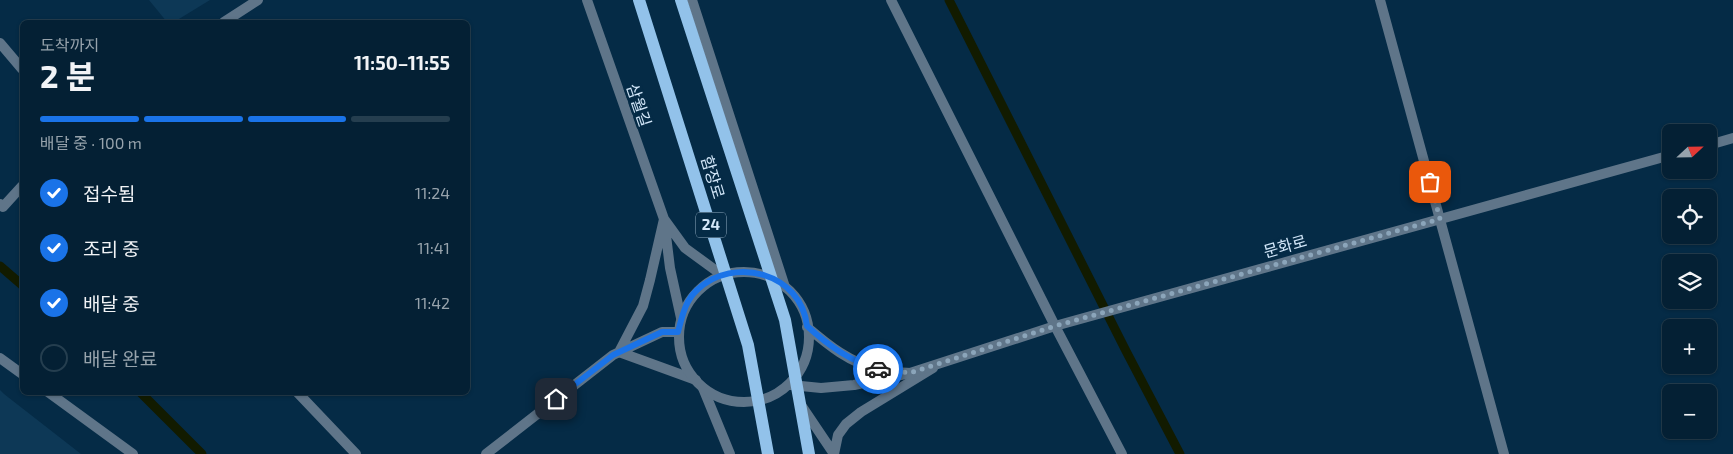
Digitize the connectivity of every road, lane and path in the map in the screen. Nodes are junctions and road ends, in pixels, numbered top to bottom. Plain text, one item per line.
1 (258, 0) edge
2 (587, 0) edge
3 (639, 0) edge
4 (682, 0) edge
5 (692, 0) edge
6 (891, 0) edge
7 (1380, 0) edge
8 (227, 20) edge
9 (0, 43) edge
10 (20, 67) edge
11 (1733, 138) edge
12 (1718, 142) edge
13 (1662, 158) edge
14 (20, 188) edge
15 (1, 208) edge
16 (664, 219) junction
17 (1440, 219) junction
18 (722, 275) junction
19 (785, 287) junction
20 (682, 318) junction
21 (807, 326) junction
22 (1055, 326) junction
23 (678, 332) junction
24 (619, 352) junction
25 (0, 358) edge
26 (940, 363) junction
27 (20, 373) edge
28 (910, 373) junction
29 (700, 384) junction
30 (787, 385) junction
31 (52, 395) edge
32 (300, 395) edge
33 (133, 454) edge
34 (356, 454) edge
35 (486, 454) edge
36 (730, 454) edge
37 (768, 454) edge
38 (809, 454) edge
39 (834, 454) edge
40 (1122, 454) edge
41 (1504, 454) edge

1 - 8 street
2 - 16 street, 삼월길
3 - 37 main road, 함장로 / 24, bridge
4 - 38 main road, 함장로 / 24, bridge
5 - 19 street
6 - 22 street
7 - 17 street
9 - 10 street
11 - 12 street
13 - 17 street, 문화로
14 - 15 street
16 - 18 street
16 - 20 street
16 - 24 street
17 - 22 street, 문화로
17 - 41 street
18 - 19 street
18 - 20 street
19 - 21 street
20 - 23 street
21 - 28 street
21 - 30 street
22 - 26 street, 문화로
22 - 40 street
23 - 24 street
23 - 29 street
24 - 29 street
24 - 35 street
25 - 27 street
26 - 28 street, 문화로
26 - 39 street
28 - 30 street, 문화로
29 - 30 street
29 - 36 street
30 - 39 street
31 - 33 street
32 - 34 street

